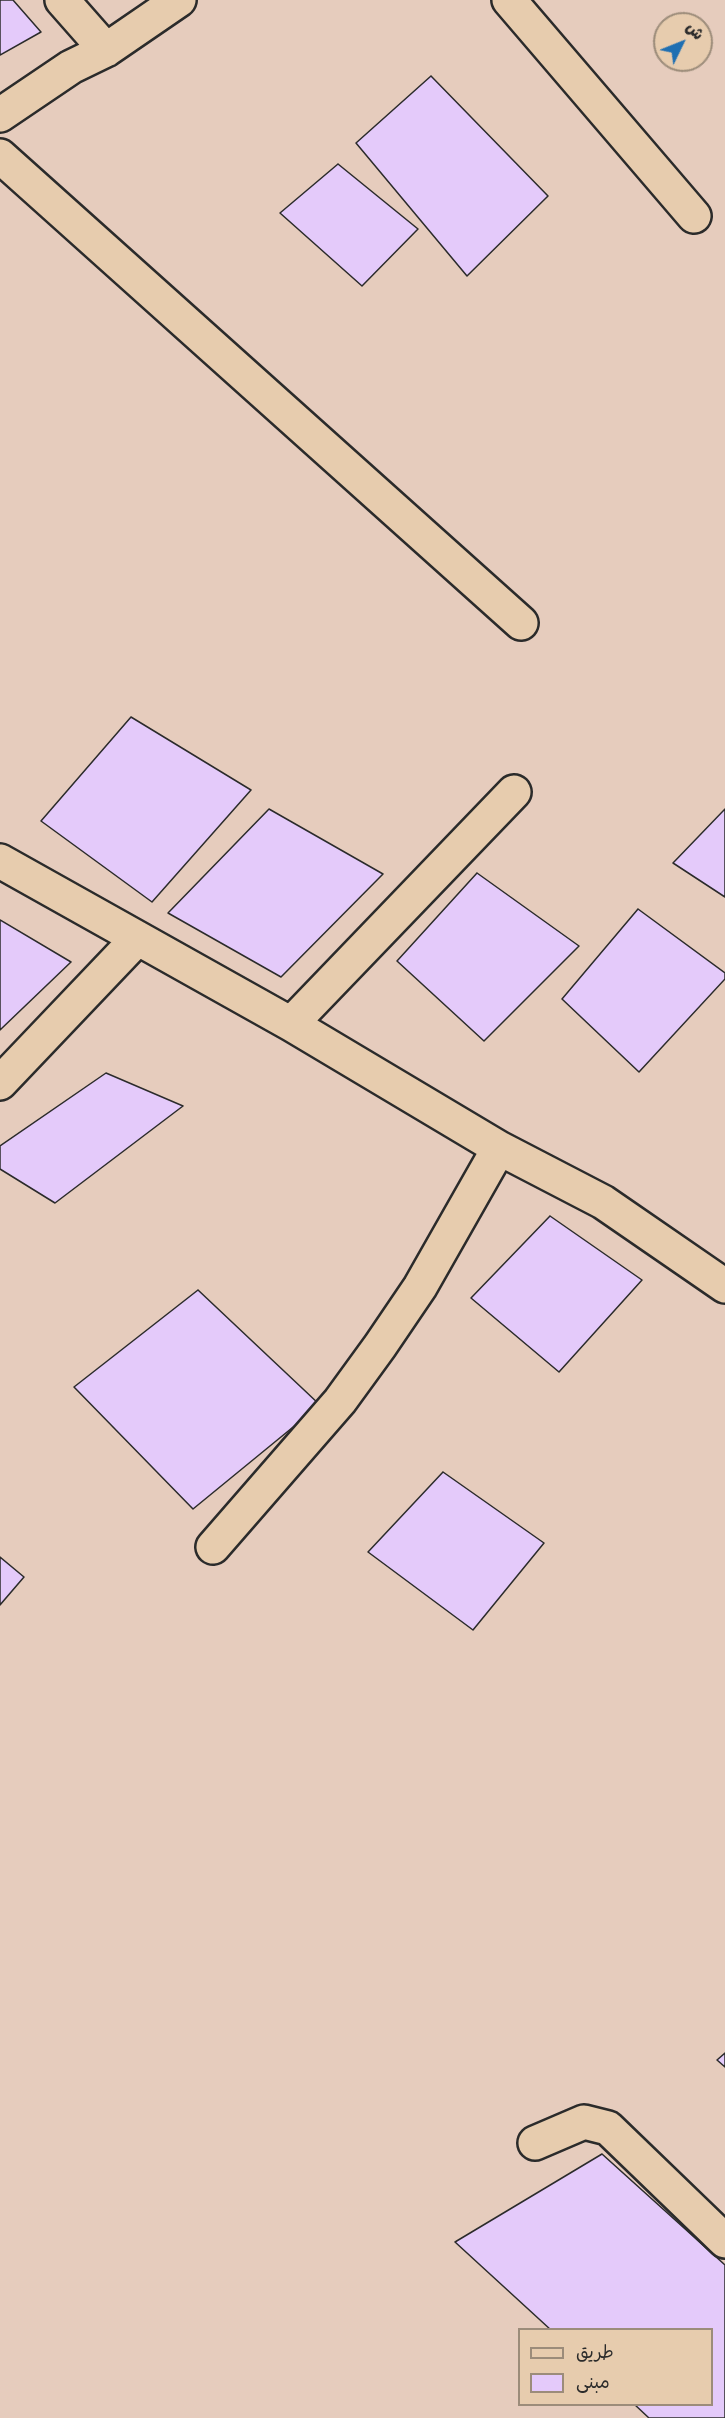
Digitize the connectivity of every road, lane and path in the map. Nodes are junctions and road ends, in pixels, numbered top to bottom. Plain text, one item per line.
1 (62, 0) edge
2 (179, 0) edge
3 (510, 0) edge
4 (106, 50) junction
5 (0, 115) edge
6 (0, 156) edge
7 (694, 216) dead end
8 (521, 623) dead end
9 (514, 792) dead end
10 (0, 861) edge
11 (138, 939) junction
12 (291, 1024) junction
13 (0, 1083) edge
14 (499, 1148) junction
15 (725, 1286) edge
16 (213, 1547) dead end
17 (535, 2143) dead end
18 (725, 2241) edge

1 - 4 street
2 - 4 street
3 - 7 street
4 - 5 street
6 - 8 street
9 - 12 street
10 - 11 street
11 - 12 street
11 - 13 street
12 - 14 street
14 - 15 street
14 - 16 street
17 - 18 street

